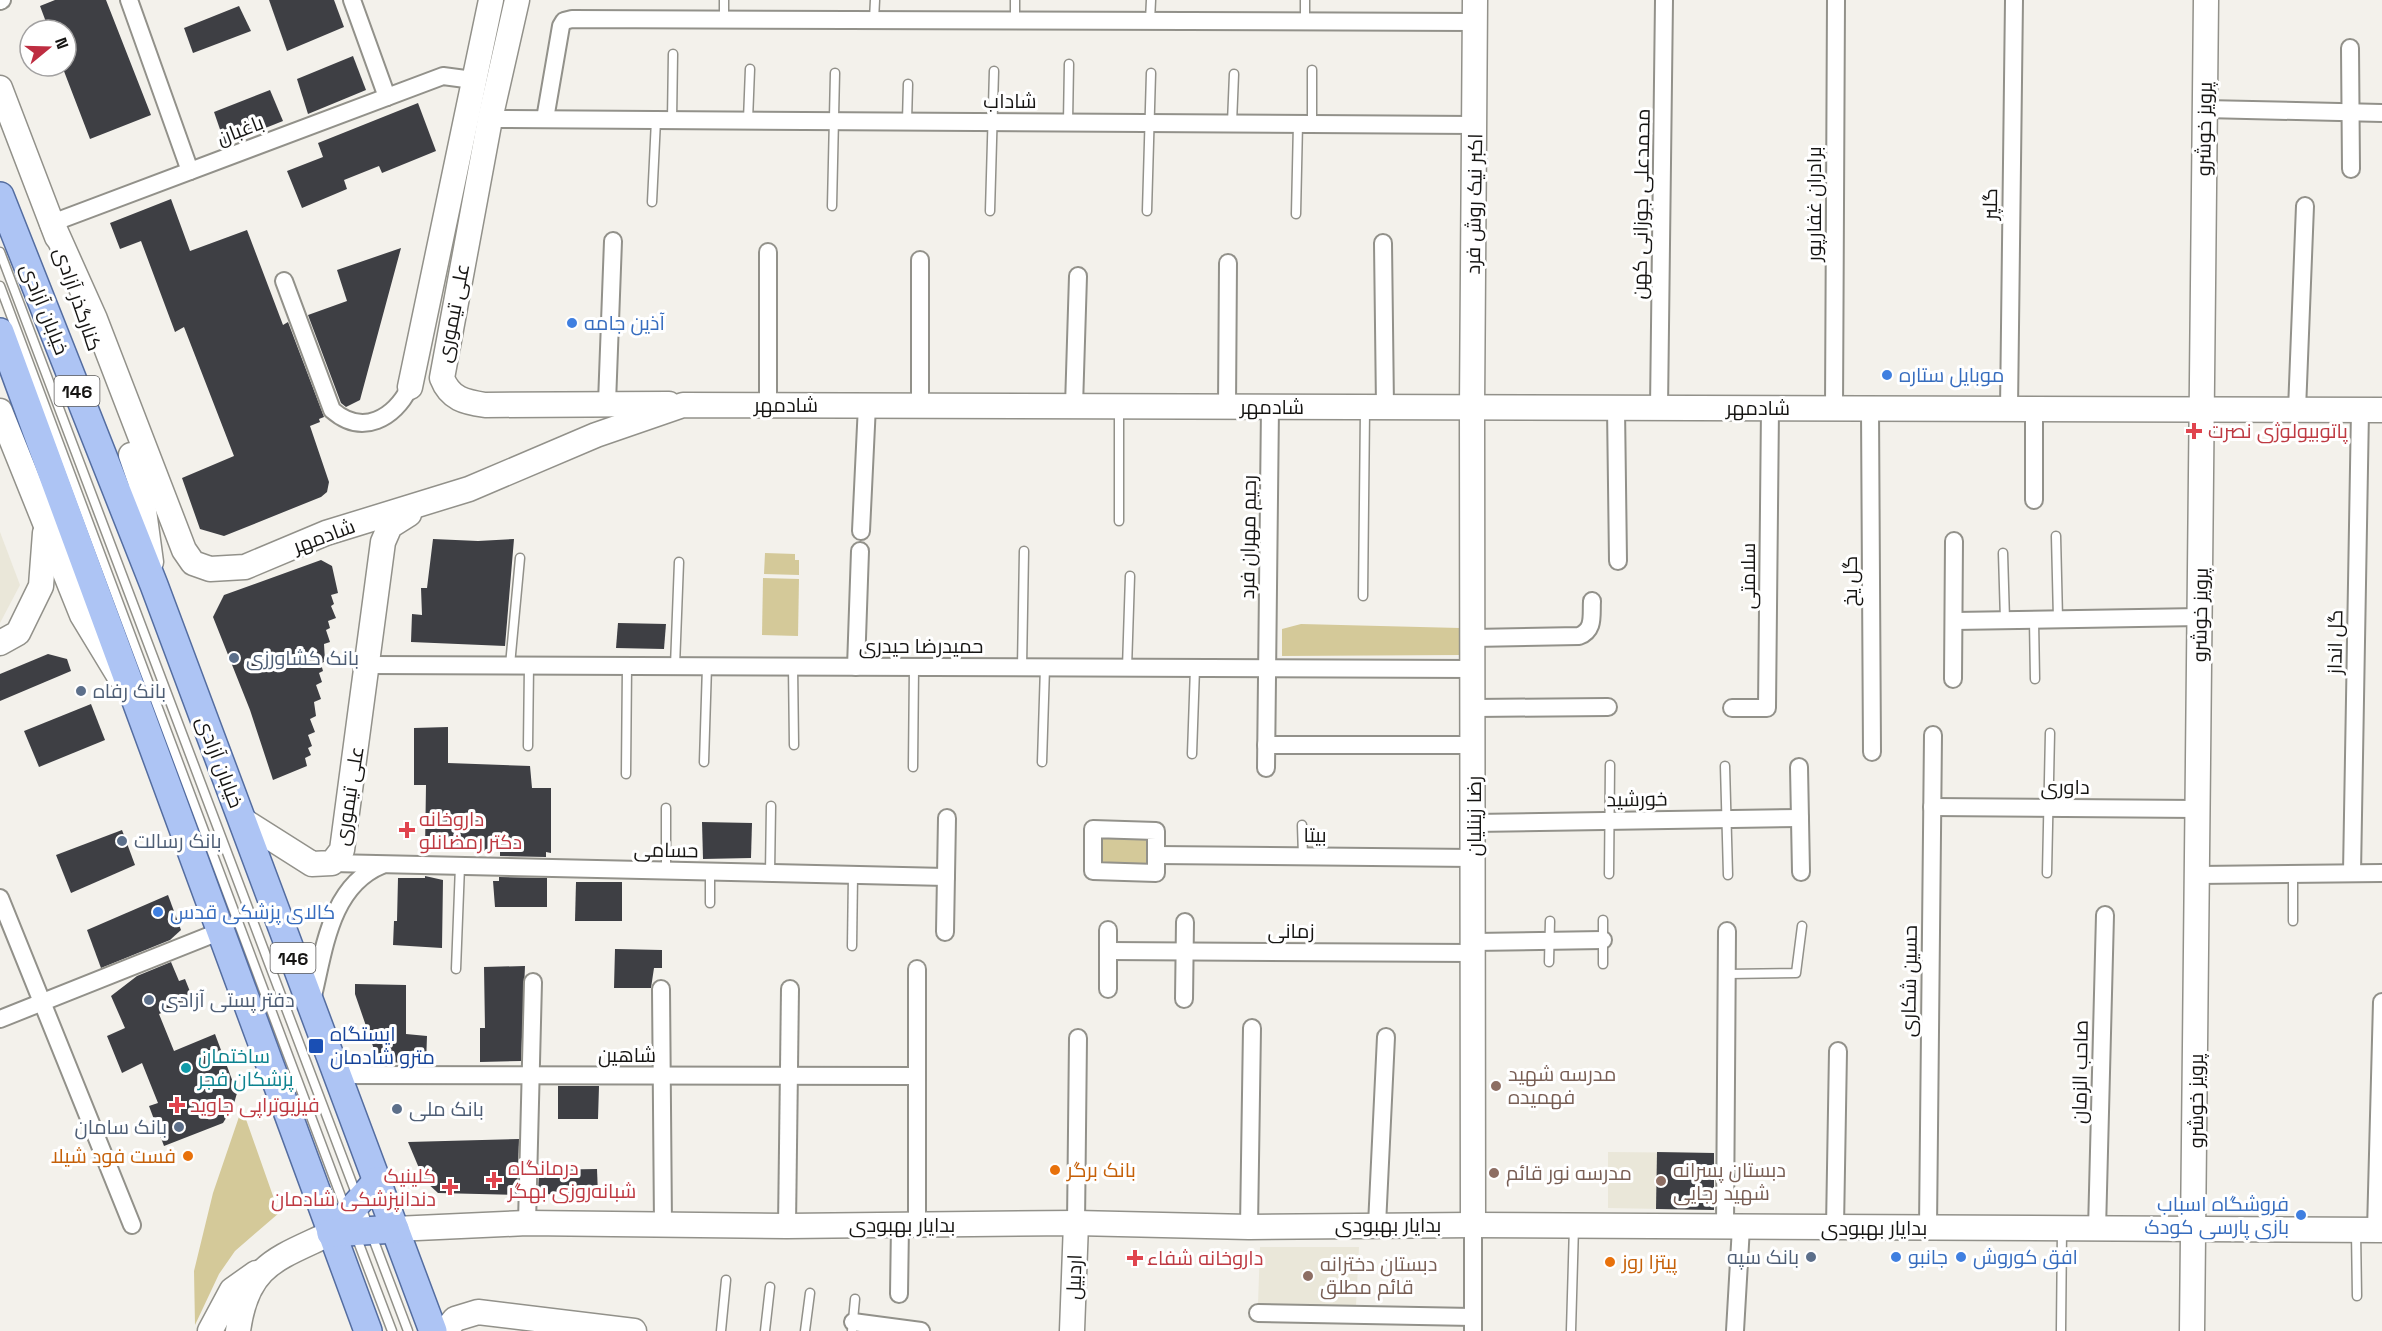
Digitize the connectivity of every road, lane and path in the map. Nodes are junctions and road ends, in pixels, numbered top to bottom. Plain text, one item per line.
1 (129, 0) edge
2 (352, 0) edge
3 (491, 0) edge
4 (517, 0) edge
5 (724, 0) edge
6 (875, 0) edge
7 (1015, 0) edge
8 (1150, 0) edge
9 (1305, 0) edge
10 (1664, 0) edge
11 (1836, 0) edge
12 (2014, 0) edge
13 (2206, 0) edge
14 (1475, 11) edge
15 (724, 20) junction
16 (874, 21) junction
17 (1015, 21) junction
18 (1150, 21) junction
19 (1305, 22) junction
20 (2350, 48) dead end
21 (673, 54) dead end
22 (1069, 64) dead end
23 (750, 69) dead end
24 (1312, 70) dead end
25 (994, 71) dead end
26 (835, 73) dead end
27 (1151, 73) dead end
28 (1234, 74) dead end
29 (473, 80) junction
30 (908, 84) dead end
31 (0, 88) edge
32 (387, 97) junction
33 (2205, 109) junction
34 (2350, 112) junction
35 (2382, 112) edge
36 (466, 113) junction
37 (490, 119) junction
38 (545, 119) junction
39 (664, 120) junction
40 (748, 120) junction
41 (834, 121) junction
42 (907, 121) junction
43 (992, 122) junction
44 (1068, 122) junction
45 (1150, 123) junction
46 (1232, 123) junction
47 (1305, 124) junction
48 (1474, 124) junction
49 (2351, 169) dead end
50 (190, 171) junction
51 (0, 196) edge
52 (652, 202) dead end
53 (832, 206) dead end
54 (2305, 206) dead end
55 (990, 211) dead end
56 (1147, 211) dead end
57 (1296, 213) dead end
58 (52, 223) junction
59 (613, 241) dead end
60 (1383, 243) dead end
61 (0, 252) edge
62 (768, 252) dead end
63 (920, 260) dead end
64 (1228, 263) dead end
65 (1078, 276) dead end
66 (284, 280) dead end
67 (0, 286) edge
68 (0, 332) edge
69 (410, 387) joint
70 (607, 403) junction
71 (683, 405) junction
72 (768, 405) junction
73 (867, 405) junction
74 (920, 405) junction
75 (1074, 406) junction
76 (1119, 406) junction
77 (1227, 406) junction
78 (1270, 407) junction
79 (1375, 407) junction
80 (1472, 407) junction
81 (1616, 408) junction
82 (1659, 408) junction
83 (1770, 408) junction
84 (1834, 409) junction
85 (1870, 409) junction
86 (2009, 409) junction
87 (2034, 409) junction
88 (2202, 410) junction
89 (2297, 410) junction
90 (0, 411) edge
91 (2371, 411) edge
92 (2034, 500) dead end
93 (429, 502) junction
94 (1119, 521) dead end
95 (45, 527) junction
96 (861, 531) dead end
97 (2056, 536) dead end
98 (1954, 541) dead end
99 (860, 551) dead end
100 (1024, 551) dead end
101 (2003, 553) dead end
102 (520, 558) dead end
103 (1618, 561) dead end
104 (193, 562) joint
105 (679, 562) dead end
106 (1130, 576) dead end
107 (154, 585) junction
108 (1363, 596) dead end
109 (1592, 601) dead end
110 (2200, 618) junction
111 (2058, 619) junction
112 (2005, 620) junction
113 (2034, 620) junction
114 (1954, 621) junction
115 (1473, 638) junction
116 (0, 643) edge
117 (369, 665) junction
118 (510, 665) junction
119 (529, 665) junction
120 (627, 666) junction
121 (675, 666) junction
122 (707, 666) junction
123 (793, 666) junction
124 (856, 667) junction
125 (914, 667) junction
126 (1022, 667) junction
127 (1045, 668) junction
128 (1126, 668) junction
129 (1195, 668) junction
130 (1267, 668) junction
131 (1474, 669) junction
132 (1953, 679) dead end
133 (2035, 679) dead end
134 (1608, 707) dead end
135 (1474, 708) junction
136 (1732, 708) dead end
137 (144, 719) junction
138 (2050, 734) dead end
139 (1933, 735) dead end
140 (794, 745) dead end
141 (1266, 745) junction
142 (1474, 745) junction
143 (528, 746) dead end
144 (1872, 752) dead end
145 (1192, 754) dead end
146 (704, 762) dead end
147 (1042, 762) dead end
148 (1610, 765) dead end
149 (913, 766) dead end
150 (1725, 766) dead end
151 (1799, 767) dead end
152 (1266, 768) dead end
153 (626, 774) dead end
154 (771, 806) dead end
155 (1932, 807) junction
156 (666, 808) dead end
157 (2049, 808) junction
158 (2198, 809) junction
159 (947, 818) dead end
160 (1800, 818) junction
161 (241, 819) junction
162 (1727, 819) junction
163 (1610, 821) junction
164 (1474, 823) junction
165 (1302, 825) dead end
166 (1156, 855) junction
167 (1303, 856) junction
168 (1473, 858) junction
169 (332, 863) junction
170 (384, 864) junction
171 (460, 866) junction
172 (666, 871) junction
173 (710, 872) junction
174 (1801, 872) dead end
175 (770, 873) junction
176 (2047, 873) dead end
177 (2352, 873) junction
178 (2382, 873) edge
179 (1609, 874) dead end
180 (2293, 874) junction
181 (853, 875) junction
182 (1728, 875) dead end
183 (2198, 875) junction
184 (946, 877) junction
185 (0, 898) edge
186 (710, 903) dead end
187 (2105, 915) dead end
188 (1603, 920) dead end
189 (1550, 921) dead end
190 (2292, 921) dead end
191 (1185, 922) dead end
192 (1802, 926) dead end
193 (1108, 930) dead end
194 (221, 931) junction
195 (1727, 931) dead end
196 (945, 932) dead end
197 (1603, 940) junction
198 (1549, 941) junction
199 (852, 946) dead end
200 (1473, 948) junction
201 (1108, 951) junction
202 (1185, 952) junction
203 (1549, 962) dead end
204 (1604, 964) dead end
205 (456, 969) dead end
206 (917, 969) dead end
207 (1727, 974) junction
208 (533, 982) dead end
209 (661, 989) dead end
210 (790, 989) dead end
211 (1108, 989) dead end
212 (1184, 999) dead end
213 (42, 1002) junction
214 (2382, 1002) edge
215 (311, 1005) junction
216 (0, 1019) edge
217 (1252, 1028) dead end
218 (1386, 1037) dead end
219 (1078, 1038) dead end
220 (1838, 1052) dead end
221 (338, 1075) junction
222 (531, 1076) junction
223 (662, 1076) junction
224 (789, 1076) junction
225 (917, 1076) junction
226 (377, 1181) junction
227 (360, 1223) junction
228 (527, 1223) junction
229 (1076, 1223) junction
230 (132, 1225) dead end
231 (663, 1225) junction
232 (908, 1225) junction
233 (1473, 1225) junction
234 (787, 1226) junction
235 (1377, 1226) junction
236 (1574, 1226) junction
237 (1249, 1227) junction
238 (1733, 1227) junction
239 (1835, 1227) junction
240 (1928, 1228) junction
241 (2062, 1229) junction
242 (2097, 1230) junction
243 (2195, 1230) junction
244 (2372, 1230) edge
245 (260, 1271) junction
246 (726, 1281) dead end
247 (770, 1287) dead end
248 (810, 1293) dead end
249 (900, 1294) dead end
250 (2357, 1296) dead end
251 (855, 1299) dead end
252 (1258, 1313) dead end
253 (1473, 1324) edge
254 (853, 1326) edge
255 (210, 1331) edge
256 (238, 1331) edge
257 (368, 1331) edge
258 (392, 1331) edge
259 (408, 1331) edge
260 (433, 1331) edge
261 (445, 1331) edge
262 (634, 1331) edge
263 (721, 1331) edge
264 (765, 1331) edge
265 (805, 1331) edge
266 (921, 1331) edge
267 (1072, 1331) edge
268 (1571, 1331) edge
269 (1736, 1331) edge
270 (2061, 1331) edge
271 (2192, 1331) edge

1 - 50 street
2 - 32 street
3 - 29 main road, علی تیموری
4 - 37 main road, علی تیموری
5 - 15 lane
6 - 16 lane
7 - 17 lane
8 - 18 lane
9 - 19 lane
10 - 82 street, محمدعلی جوزانی کهن
11 - 84 street, برادران غفارپور
12 - 86 street, گلپر
13 - 33 main road, پرویز خوشرو
14 - 19 street
14 - 48 main road, اکبر نیک روش فرد
15 - 16 street
15 - 38 street
16 - 17 street
17 - 18 street
18 - 19 street
20 - 34 street
21 - 39 lane
22 - 44 lane
23 - 40 lane
24 - 47 lane
25 - 43 lane
26 - 41 lane
27 - 45 lane
28 - 46 lane
29 - 32 street, باغبان
29 - 36 main road, علی تیموری
30 - 42 lane
31 - 58 main road, کنارگذر آزادی
32 - 50 street, باغبان
33 - 34 street
33 - 88 main road, پرویز خوشرو
34 - 35 street
34 - 49 street
36 - 37 main road
36 - 69 main road, علی تیموری
37 - 38 street, شاداب
37 - 70 main road, علی تیموری
38 - 39 street, شاداب
39 - 40 street, شاداب
39 - 52 lane
40 - 41 street, شاداب
41 - 42 street, شاداب
41 - 53 lane
42 - 43 street, شاداب
43 - 44 street, شاداب
43 - 55 lane
44 - 45 street, شاداب
45 - 46 street, شاداب
45 - 56 lane
46 - 47 street, شاداب
47 - 48 street, شاداب
47 - 57 lane
48 - 80 main road, اکبر نیک روش فرد
50 - 58 street, باغبان
51 - 107 main road, خیابان آزادی / 146
54 - 89 street
58 - 104 main road, کنارگذر آزادی
58 - 107 main road, کنارگذر آزادی
59 - 70 street
60 - 79 street
61 - 227 lane
62 - 72 street
63 - 74 street
64 - 77 street
65 - 75 street
66 - 69 street
67 - 227 lane
68 - 137 main road, خیابان آزادی / 146
70 - 71 main road, علی تیموری
71 - 72 main road, شادمهر
71 - 93 main road, شادمهر
72 - 73 main road, شادمهر
73 - 74 main road, شادمهر
73 - 96 street
74 - 75 main road, شادمهر
75 - 76 main road, شادمهر
76 - 77 main road, شادمهر
76 - 94 lane
77 - 78 main road, شادمهر
78 - 79 main road, شادمهر
78 - 130 street, رحیم مهران فرد
79 - 80 main road, شادمهر
79 - 108 lane
80 - 81 main road, شادمهر
80 - 115 main road, رضا زینلیان
81 - 82 main road, شادمهر
81 - 103 street
82 - 83 main road, شادمهر
83 - 84 main road, شادمهر
83 - 136 street, سلامتی
84 - 85 main road, شادمهر
85 - 86 main road, شادمهر
85 - 144 street, گل یخ
86 - 87 main road, شادمهر
87 - 88 main road, شادمهر
87 - 92 street
88 - 89 main road, شادمهر
88 - 110 main road, پرویز خوشرو
89 - 91 main road, شادمهر
90 - 95 main road
91 - 177 street, گل انداز
93 - 104 main road, شادمهر
93 - 117 main road, علی تیموری
95 - 116 main road
95 - 137 main road
97 - 111 lane
98 - 114 street
99 - 124 street
100 - 126 lane
101 - 112 lane
102 - 118 lane
105 - 121 lane
106 - 128 lane
107 - 161 main road, خیابان آزادی / 146
109 - 115 street
110 - 111 street
110 - 158 main road, پرویز خوشرو
111 - 113 street
112 - 113 street
112 - 114 street
113 - 133 lane
114 - 132 street
115 - 131 main road, رضا زینلیان
117 - 118 street, حمیدرضا حیدری
117 - 169 main road, علی تیموری
118 - 119 street, حمیدرضا حیدری
119 - 120 street, حمیدرضا حیدری
119 - 143 lane
120 - 121 street, حمیدرضا حیدری
120 - 153 lane
121 - 122 street, حمیدرضا حیدری
122 - 123 street, حمیدرضا حیدری
122 - 146 lane
123 - 124 street, حمیدرضا حیدری
123 - 140 lane
124 - 125 street, حمیدرضا حیدری
125 - 126 street, حمیدرضا حیدری
125 - 149 lane
126 - 127 street, حمیدرضا حیدری
127 - 128 street, حمیدرضا حیدری
127 - 147 lane
128 - 129 street, حمیدرضا حیدری
129 - 130 street, حمیدرضا حیدری
129 - 145 lane
130 - 131 street, حمیدرضا حیدری
130 - 141 street, رحیم مهران فرد
131 - 135 main road, رضا زینلیان
134 - 135 street
135 - 142 main road, رضا زینلیان
137 - 194 main road, خیابان آزادی / 146
138 - 157 lane
139 - 155 street, حسین شکاری
141 - 142 street
141 - 152 street, رحیم مهران فرد
142 - 164 main road, رضا زینلیان
148 - 163 lane
150 - 162 lane
151 - 160 street
154 - 175 lane
155 - 157 street, داوری
155 - 240 street, حسین شکاری
156 - 172 lane
157 - 158 street, داوری
157 - 176 lane
158 - 183 main road, پرویز خوشرو
159 - 184 street
160 - 162 street, خورشید
160 - 174 street
161 - 169 main road, علی تیموری
161 - 215 main road, خیابان آزادی / 146
162 - 163 street, خورشید
162 - 182 lane
163 - 164 street, خورشید
163 - 179 lane
164 - 168 main road, رضا زینلیان
165 - 167 lane
166 - 166 street
166 - 167 street, بیتا
167 - 168 street, بیتا
168 - 200 main road, رضا زینلیان
169 - 170 street, حسامی
170 - 171 street, حسامی
170 - 215 street
171 - 172 street, حسامی
171 - 205 lane
172 - 173 street, حسامی
173 - 175 street, حسامی
173 - 186 lane
175 - 181 street, حسامی
177 - 178 street
177 - 180 street
180 - 183 street
180 - 190 lane
181 - 184 street, حسامی
181 - 199 lane
183 - 243 main road, پرویز خوشرو
184 - 196 street
185 - 213 street
187 - 242 street, صاحب الزمان
188 - 197 lane
189 - 198 lane
191 - 202 street
192 - 207 lane
193 - 201 street
194 - 213 street
194 - 227 main road, خیابان آزادی / 146
195 - 207 street
197 - 198 street, زمانی
197 - 204 lane
198 - 200 street, زمانی
198 - 203 lane
200 - 202 street, زمانی
200 - 233 main road, رضا زینلیان
201 - 202 street, زمانی
201 - 211 street
202 - 212 street
206 - 225 street
207 - 238 street
208 - 222 street
209 - 223 street
210 - 224 street
213 - 216 street
213 - 230 street
214 - 244 street
215 - 221 main road, خیابان آزادی / 146
217 - 237 street
218 - 235 street
219 - 229 street
220 - 239 street
221 - 222 street, شاهین
221 - 226 main road, خیابان آزادی / 146
222 - 223 street, شاهین
222 - 228 street
223 - 224 street, شاهین
223 - 231 street
224 - 225 street, شاهین
224 - 234 street
225 - 232 street
226 - 227 main road, خیابان آزادی / 146
226 - 227 main road
227 - 228 main road, بدایار بهبودی
227 - 245 main road
227 - 257 main road, خیابان آزادی / 146
227 - 258 lane
227 - 259 lane
227 - 260 main road, خیابان آزادی / 146
228 - 231 main road, بدایار بهبودی
229 - 232 main road, بدایار بهبودی
229 - 237 main road, بدایار بهبودی
229 - 267 main road, اردبیل
231 - 234 main road, بدایار بهبودی
232 - 234 main road, بدایار بهبودی
232 - 249 street
233 - 235 main road, بدایار بهبودی
233 - 236 main road, بدایار بهبودی
233 - 253 street
235 - 237 main road, بدایار بهبودی
236 - 238 main road, بدایار بهبودی
236 - 268 lane
238 - 239 main road, بدایار بهبودی
238 - 269 street
239 - 240 main road, بدایار بهبودی
240 - 241 main road, بدایار بهبودی
241 - 242 main road, بدایار بهبودی
241 - 270 lane
242 - 243 main road, بدایار بهبودی
243 - 244 main road, بدایار بهبودی
243 - 271 main road, پرویز خوشرو
244 - 250 lane
245 - 255 main road
245 - 256 main road
246 - 263 lane
247 - 264 lane
248 - 265 lane
251 - 254 lane
252 - 253 street
254 - 266 street
261 - 262 main road

